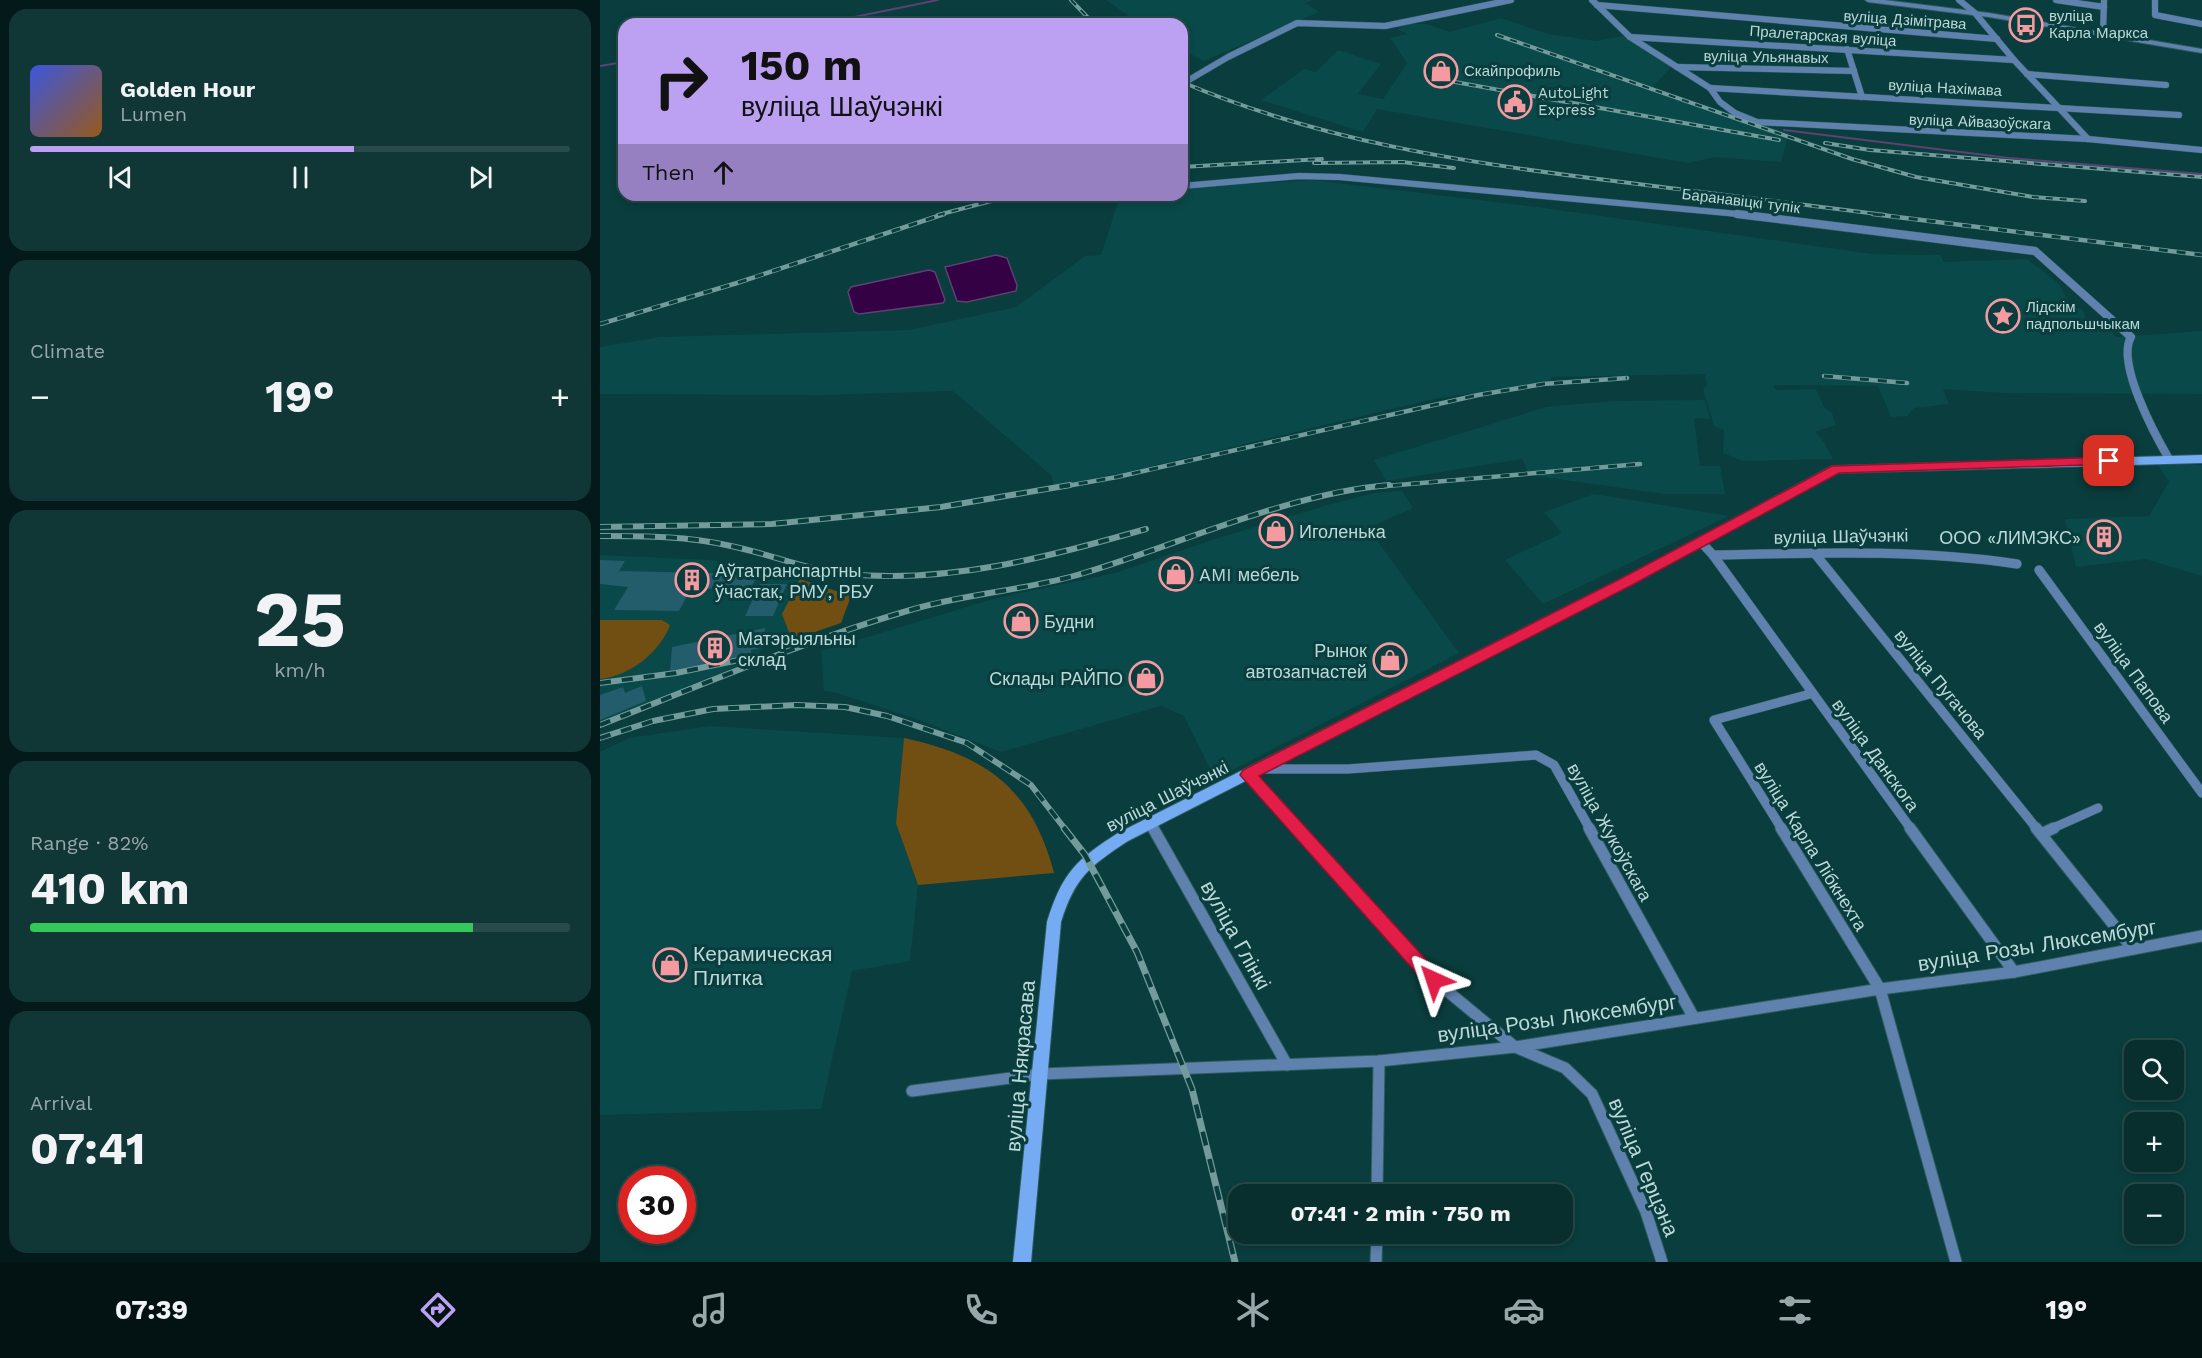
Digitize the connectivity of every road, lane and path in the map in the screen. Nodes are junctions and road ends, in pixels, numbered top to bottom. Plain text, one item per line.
1 (1511, 0) edge
2 (1869, 0) edge
3 (1959, 0) edge
4 (2056, 0) edge
5 (2104, 0) edge
6 (2155, 0) edge
7 (1594, 3) edge
8 (2104, 7) junction
9 (1975, 13) junction
10 (2202, 24) edge
11 (2103, 34) junction
12 (1630, 37) junction
13 (1997, 39) junction
14 (1847, 49) junction
15 (2202, 51) edge
16 (2014, 60) junction
17 (1677, 67) junction
18 (1854, 71) junction
19 (2027, 74) junction
20 (1188, 80) edge
21 (2166, 85) dead end
22 (1710, 88) junction
23 (1862, 97) junction
24 (2056, 106) junction
25 (2179, 115) dead end
26 (2088, 139) junction
27 (2202, 150) edge
28 (1188, 185) edge
29 (2169, 459) junction
30 (2202, 459) edge
31 (1701, 542) junction
32 (1713, 555) junction
33 (1816, 555) junction
34 (2017, 564) dead end
35 (2039, 570) dead end
36 (1810, 694) junction
37 (1254, 772) junction
38 (2202, 793) edge
39 (2098, 808) dead end
40 (1151, 824) junction
41 (2040, 834) junction
42 (1072, 876) joint
43 (2202, 936) edge
44 (2133, 949) junction
45 (2014, 972) junction
46 (1880, 989) junction
47 (1694, 1018) junction
48 (1515, 1047) junction
49 (1378, 1061) junction
50 (1287, 1065) junction
51 (1041, 1074) junction
52 (912, 1091) dead end
53 (1377, 1184) edge
54 (1377, 1244) edge
55 (1022, 1262) edge
56 (1376, 1262) edge
57 (1662, 1262) edge
58 (1956, 1262) edge

1 - 20 street
2 - 9 street
3 - 9 street
4 - 8 street
5 - 8 street
6 - 10 street
7 - 12 street
7 - 13 street, вуліца Дзімітрава
8 - 11 street
9 - 11 street
9 - 13 street
11 - 15 street
12 - 14 street, Пралетарская вуліца
12 - 17 street
13 - 16 street
14 - 16 street, Пралетарская вуліца
14 - 18 street
16 - 19 street
17 - 18 street, вуліца Ульянавых
17 - 22 street
18 - 23 street
19 - 21 street
19 - 24 street
22 - 23 street, вуліца Нахімава
22 - 26 street, вуліца Айвазоўскага
23 - 24 street, вуліца Нахімава
24 - 25 street, вуліца Нахімава
24 - 26 street
26 - 27 street, вуліца Айвазоўскага
28 - 29 street, Баранавіцкі тупік
29 - 30 main road, вуліца Шаўчэнкі
29 - 31 main road, вуліца Шаўчэнкі
31 - 32 street
31 - 37 main road, вуліца Шаўчэнкі
32 - 33 street, вуліца Шаўчэнкі
32 - 36 street, вуліца Данскога
33 - 34 street, вуліца Шаўчэнкі
33 - 41 street, вуліца Пугачова
35 - 38 street, вуліца Папова
36 - 45 street, вуліца Данскога
36 - 46 street, вуліца Карла Лібкнехта
37 - 40 main road, вуліца Шаўчэнкі
37 - 47 street, вуліца Жукоўскага
37 - 48 street, вуліца Герцэна
39 - 41 street
40 - 42 main road, вуліца Шаўчэнкі
40 - 50 street, вуліца Глінкі
41 - 44 street, вуліца Пугачова
42 - 51 main road, вуліца Някрасава
43 - 44 street, вуліца Розы Люксембург
44 - 45 street, вуліца Розы Люксембург
45 - 46 street, вуліца Розы Люксембург
46 - 47 street, вуліца Розы Люксембург
46 - 58 street, вуліца Карла Лібкнехта
47 - 48 street, вуліца Розы Люксембург
48 - 49 street, вуліца Розы Люксембург
48 - 57 street, вуліца Герцэна
49 - 50 street, вуліца Розы Люксембург
49 - 53 street
50 - 51 street, вуліца Розы Люксембург
51 - 52 street, вуліца Розы Люксембург
51 - 55 main road, вуліца Някрасава
54 - 56 street

